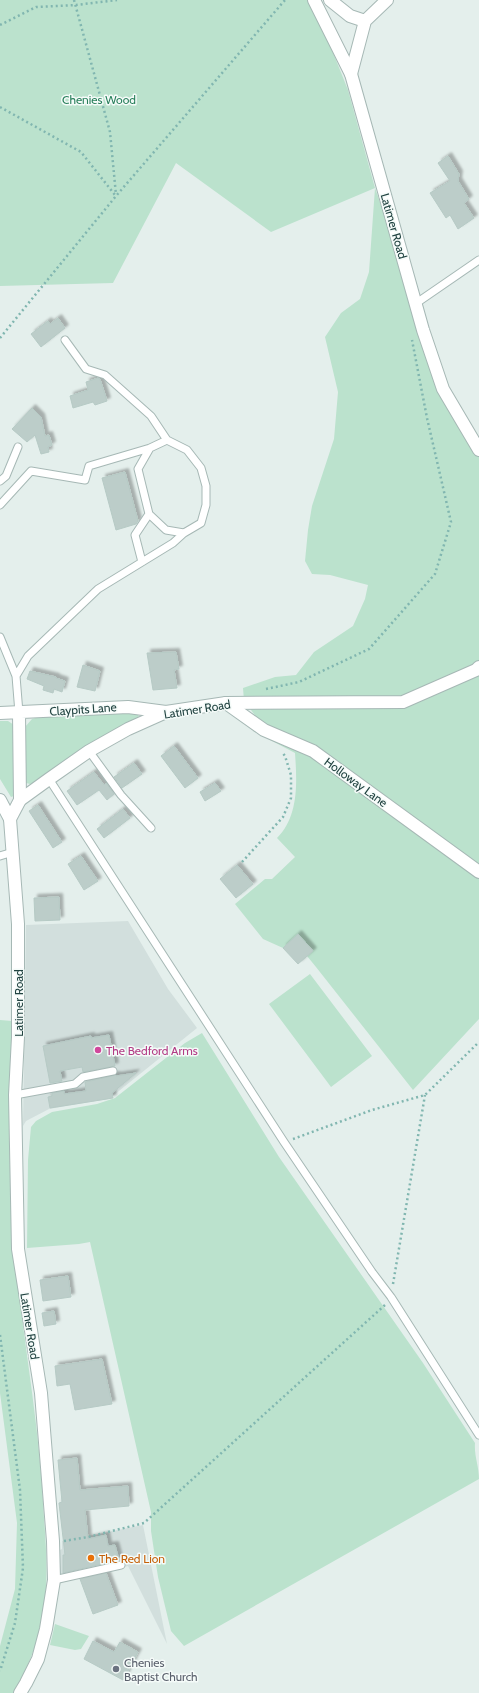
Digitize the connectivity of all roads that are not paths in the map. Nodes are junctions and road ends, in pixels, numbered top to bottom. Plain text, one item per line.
1 (314, 0) edge
2 (330, 0) edge
3 (387, 0) edge
4 (365, 21) junction
5 (351, 74) junction
6 (479, 260) edge
7 (415, 304) junction
8 (66, 340) dead end
9 (167, 440) junction
10 (18, 447) dead end
11 (150, 448) junction
12 (479, 450) edge
13 (0, 482) edge
14 (0, 505) edge
15 (149, 514) junction
16 (184, 533) junction
17 (142, 562) junction
18 (0, 637) edge
19 (479, 667) edge
20 (16, 676) junction
21 (226, 703) junction
22 (166, 712) junction
23 (0, 713) edge
24 (19, 713) junction
25 (89, 752) junction
26 (49, 779) junction
27 (0, 800) edge
28 (20, 800) junction
29 (10, 819) junction
30 (151, 828) dead end
31 (13, 852) junction
32 (0, 856) edge
33 (479, 872) edge
34 (113, 1071) dead end
35 (15, 1095) junction
36 (479, 1435) edge
37 (121, 1565) dead end
38 (54, 1580) junction
39 (20, 1693) edge

1 - 5 street, Latimer Road
2 - 4 street
3 - 4 street
4 - 5 street
5 - 7 street, Latimer Road
6 - 7 lane
7 - 12 street, Latimer Road
8 - 9 lane
9 - 11 lane
9 - 16 lane
10 - 13 lane
11 - 14 lane
11 - 15 lane
15 - 16 lane
15 - 17 lane
16 - 17 lane
17 - 20 lane
18 - 20 lane
19 - 21 street, Latimer Road
20 - 24 lane
21 - 22 street, Latimer Road
21 - 33 street, Holloway Lane
22 - 24 street, Claypits Lane
22 - 25 street, Latimer Road
23 - 24 street, Claypits Lane
24 - 28 street
25 - 26 street, Latimer Road
25 - 30 lane
26 - 28 street, Latimer Road
26 - 36 lane
27 - 29 street
28 - 29 street, Latimer Road
29 - 31 street, Latimer Road
31 - 32 lane
31 - 35 street, Latimer Road
34 - 35 lane
35 - 38 street, Latimer Road
37 - 38 lane
38 - 39 street, Latimer Road

